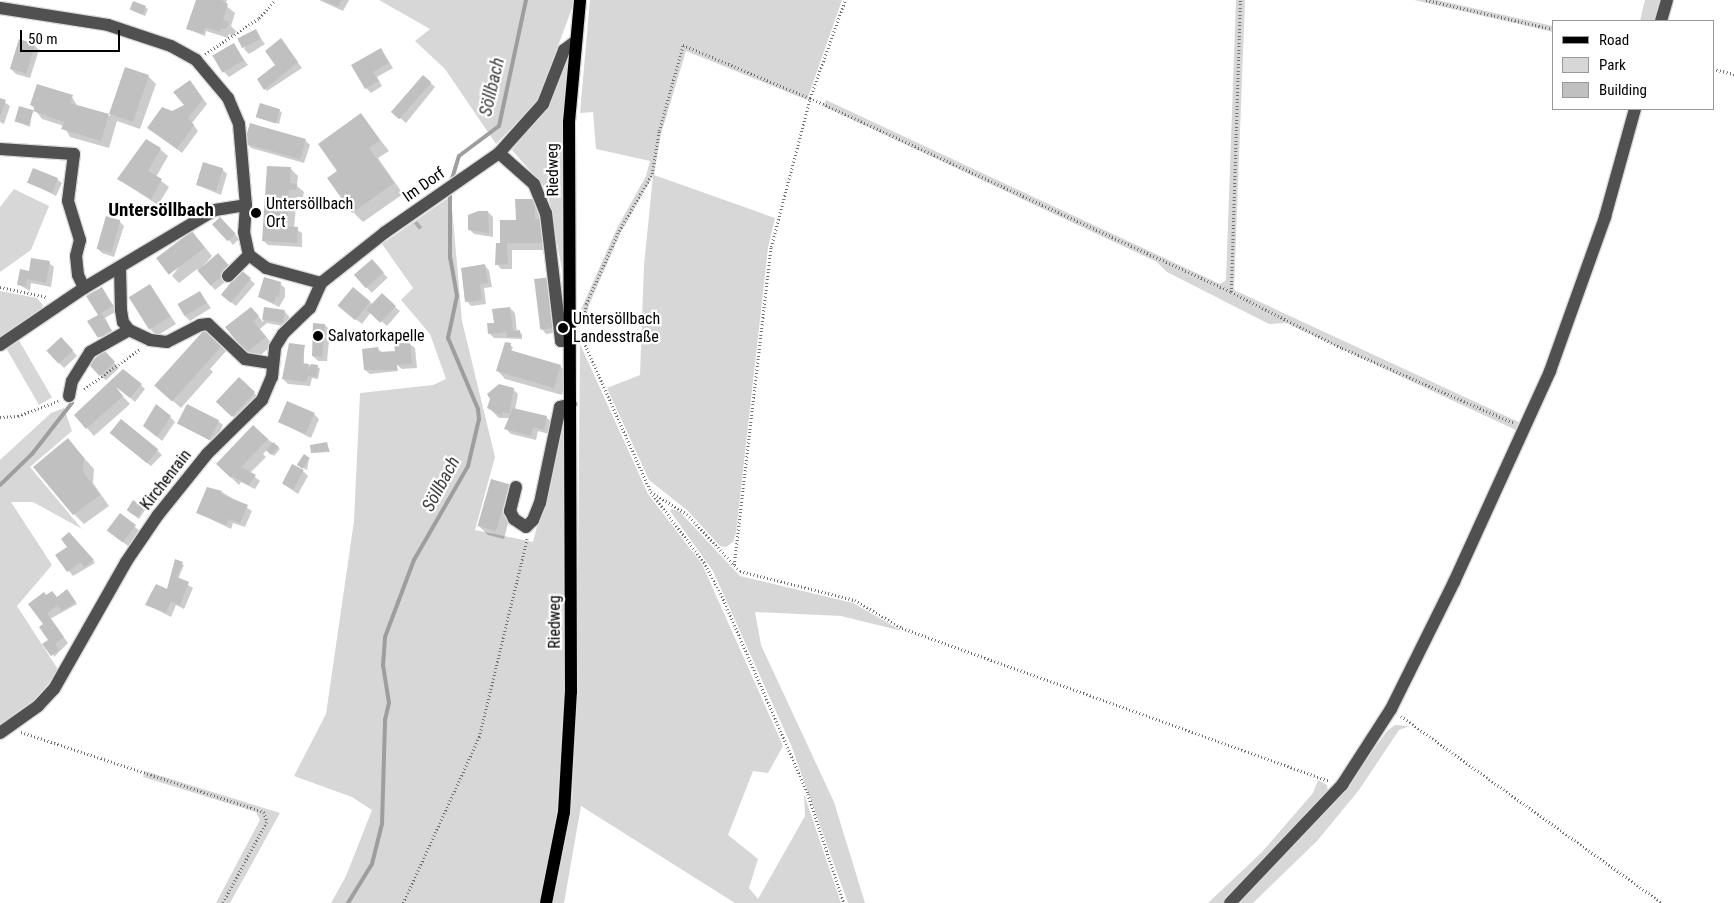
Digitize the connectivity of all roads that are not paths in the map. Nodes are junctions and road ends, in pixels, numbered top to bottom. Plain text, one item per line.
1 (580, 0) edge
2 (1667, 0) edge
3 (0, 8) edge
4 (1661, 20) edge
5 (576, 41) junction
6 (1635, 110) edge
7 (0, 149) edge
8 (499, 153) junction
9 (246, 205) junction
10 (249, 256) junction
11 (120, 268) junction
12 (228, 276) dead end
13 (322, 283) junction
14 (84, 288) junction
15 (129, 330) junction
16 (576, 338) junction
17 (0, 345) edge
18 (271, 363) junction
19 (69, 396) dead end
20 (571, 404) junction
21 (516, 487) dead end
22 (4, 730) edge
23 (546, 903) edge
24 (1230, 903) edge

1 - 5 main road, Riedweg
2 - 4 street
3 - 9 street
5 - 8 street, Im Dorf
5 - 16 main road, Riedweg
6 - 24 street
7 - 14 street
8 - 13 street, Im Dorf
8 - 16 street, Riedweg
9 - 10 street
9 - 11 street
10 - 12 street
10 - 13 street
11 - 14 street
11 - 15 street
13 - 18 street, Kirchenrain
14 - 17 street
15 - 18 street
15 - 19 street
16 - 20 main road, Riedweg
18 - 22 street, Kirchenrain
20 - 21 street
20 - 23 main road, Riedweg

